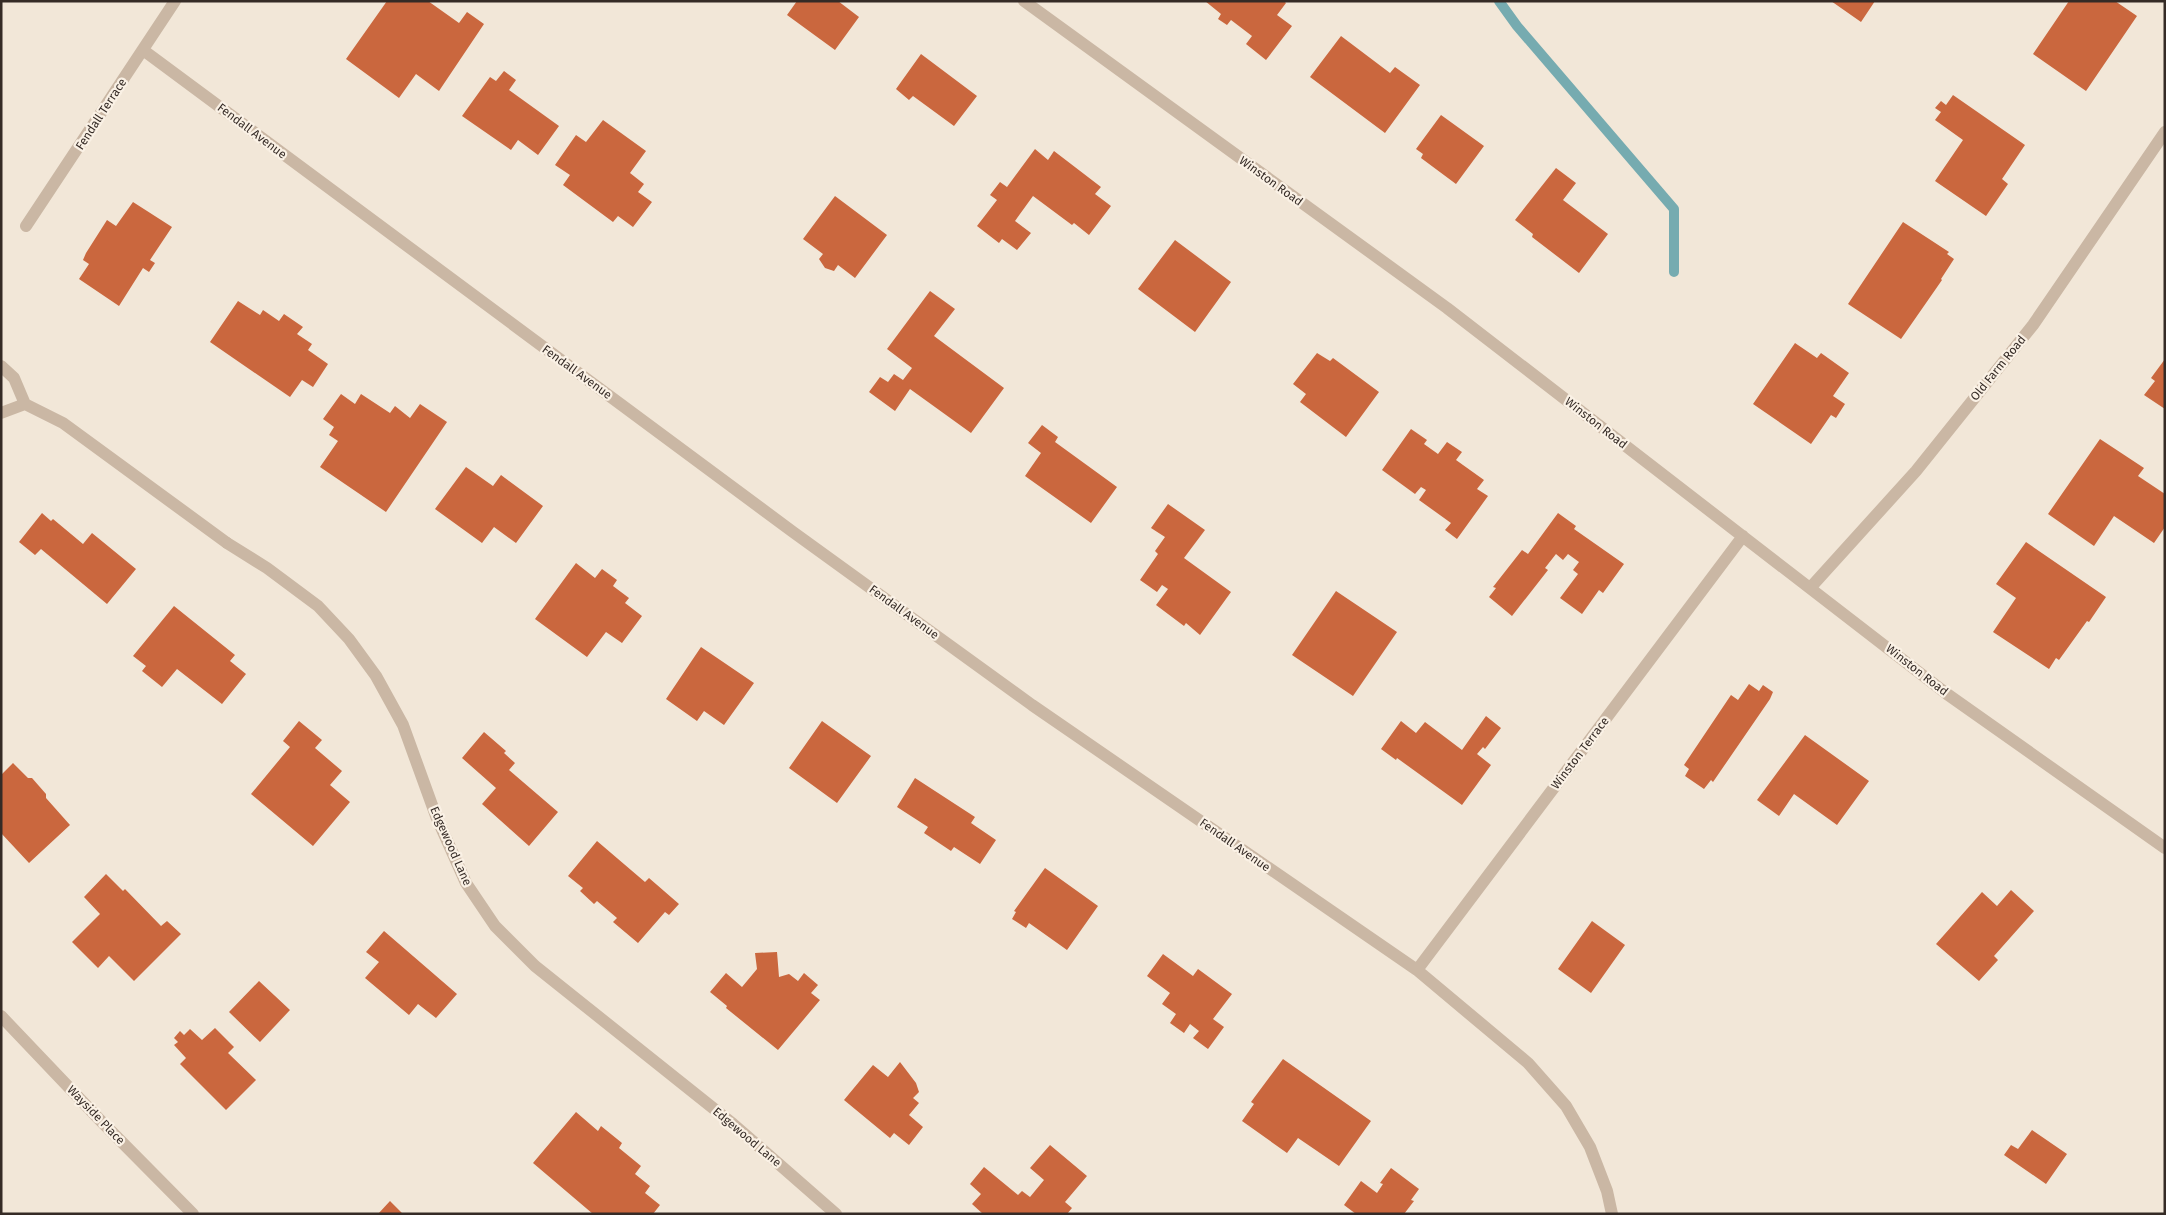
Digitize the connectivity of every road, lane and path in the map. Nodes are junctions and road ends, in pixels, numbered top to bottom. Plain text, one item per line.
1 (175, 1) edge
2 (1024, 1) edge
3 (142, 50) junction
4 (2165, 132) edge
5 (26, 226) dead end
6 (1, 366) edge
7 (26, 404) junction
8 (1, 413) edge
9 (1743, 536) junction
10 (1810, 587) junction
11 (2165, 848) edge
12 (1417, 970) junction
13 (1, 1016) edge
14 (192, 1214) edge
15 (836, 1214) edge
16 (1612, 1214) edge

1 - 3 street, Fendall Terrace
2 - 9 street, Winston Road
3 - 5 street, Fendall Terrace
3 - 12 street, Fendall Avenue
4 - 10 street, Old Farm Road
6 - 7 street
7 - 8 street
7 - 15 street, Edgewood Lane
9 - 10 street, Winston Road
9 - 12 street, Winston Terrace
10 - 11 street, Winston Road
12 - 16 street, Fendall Avenue
13 - 14 street, Wayside Place

